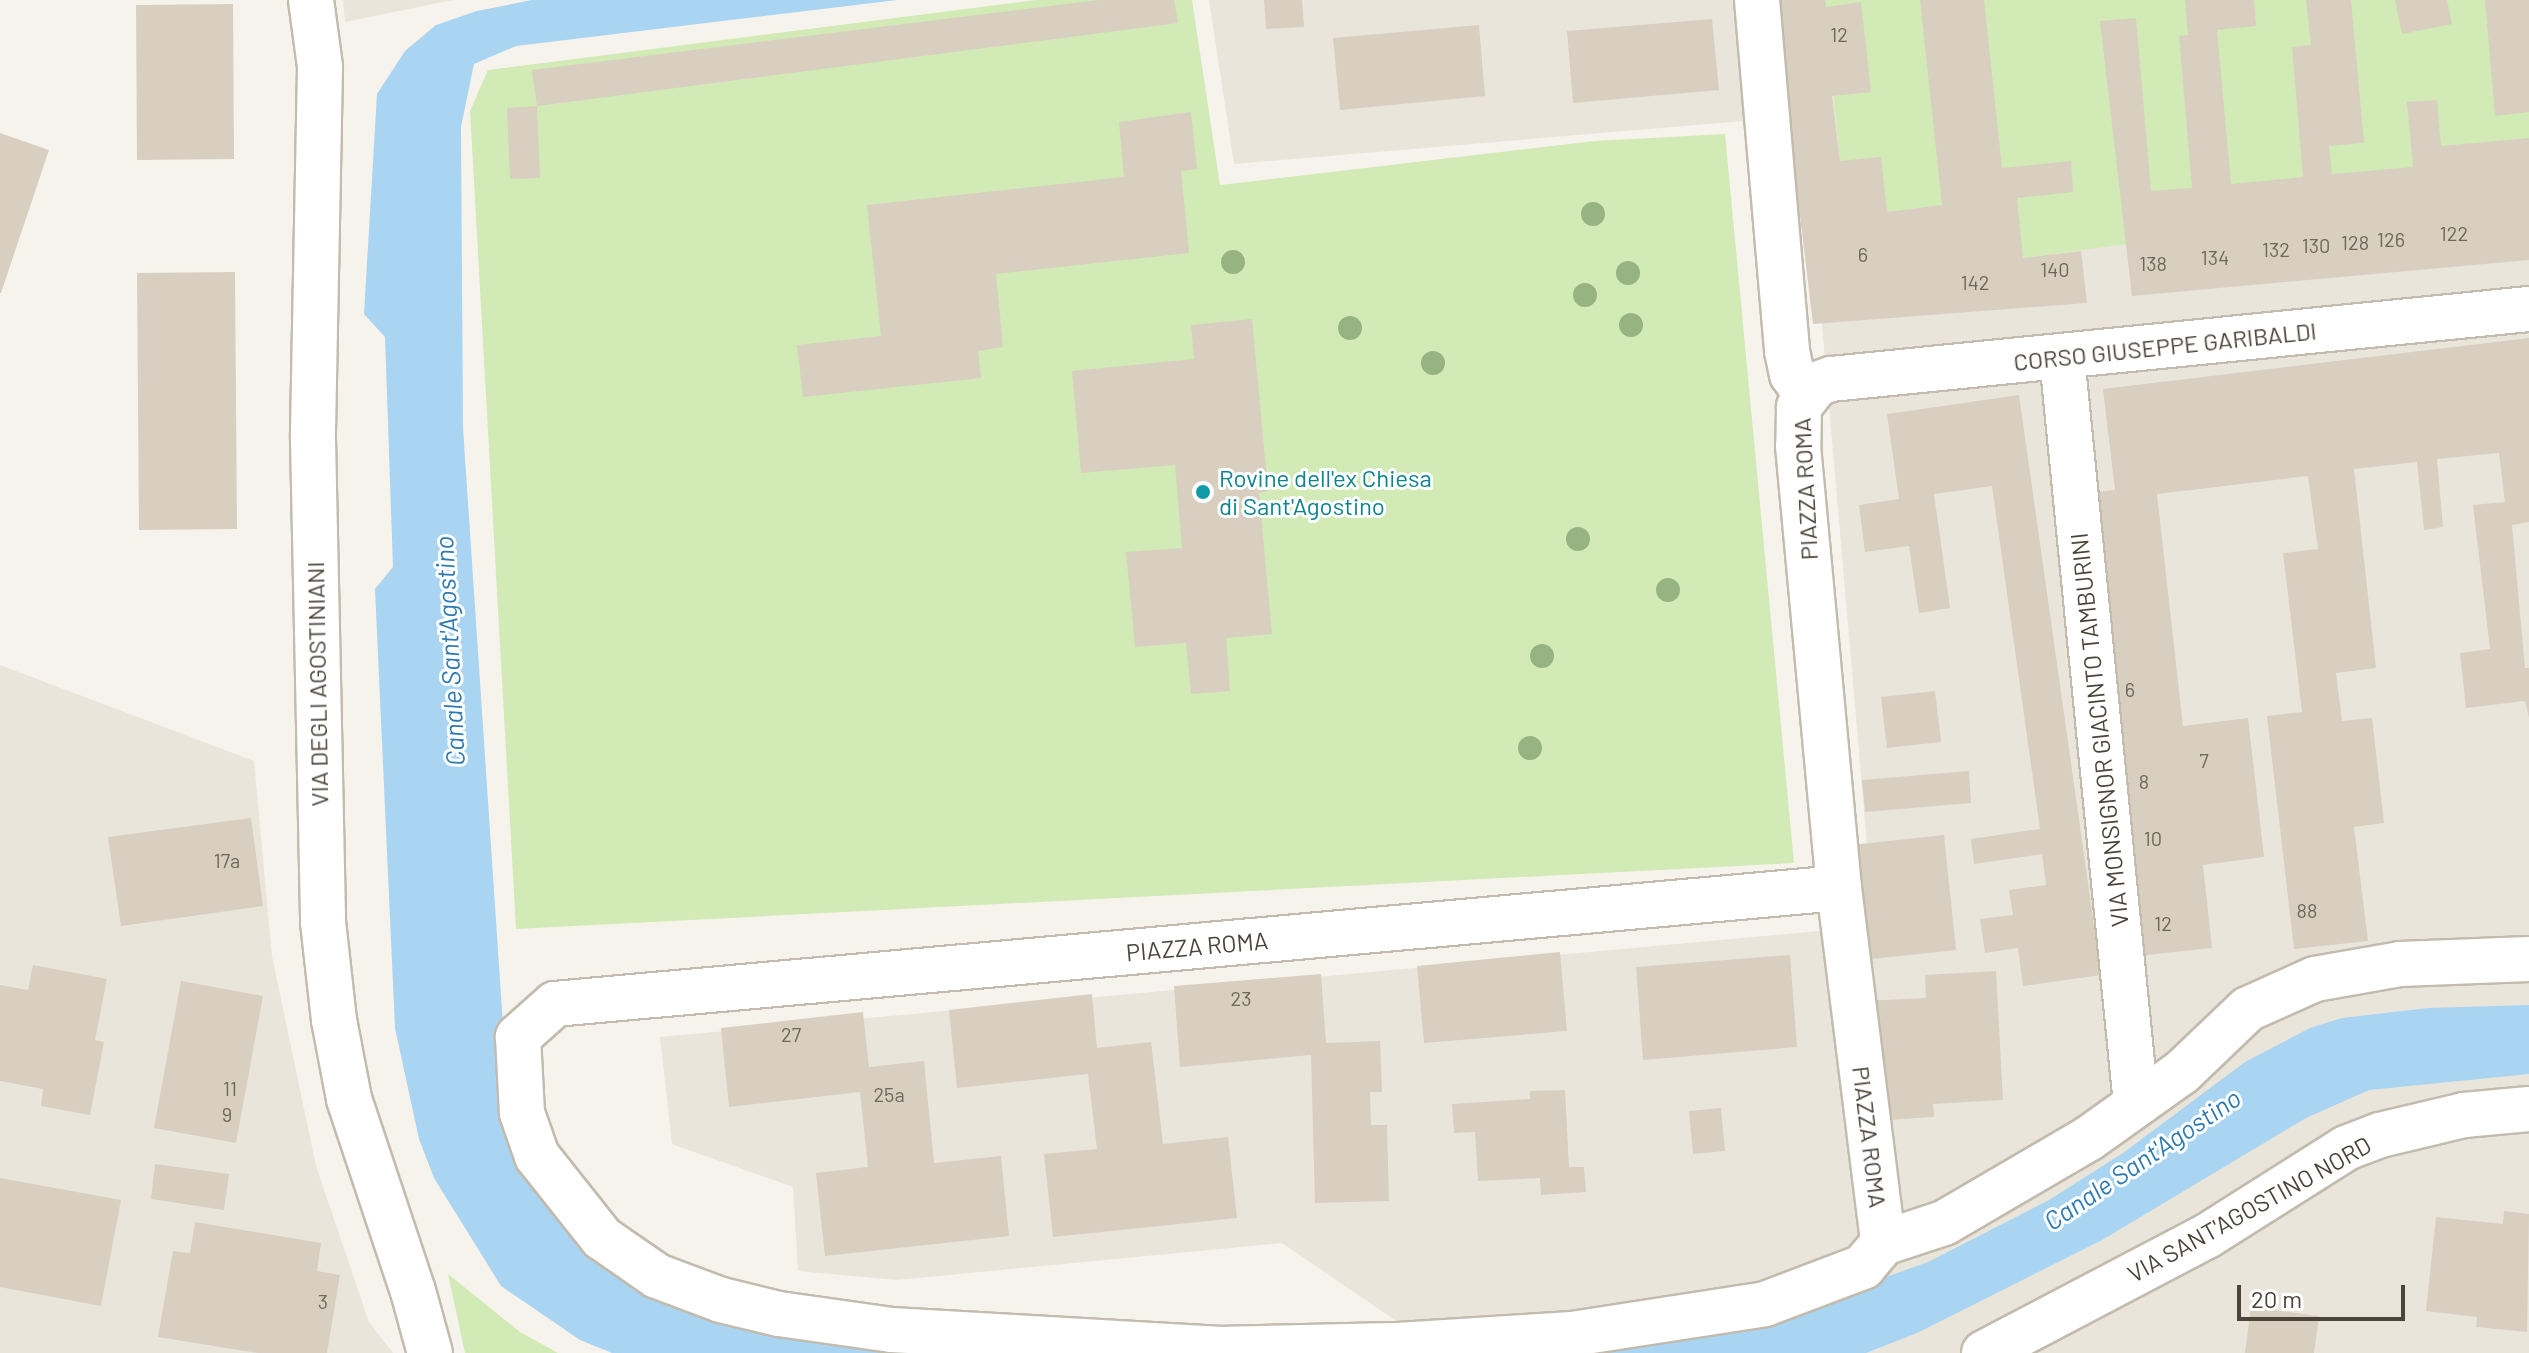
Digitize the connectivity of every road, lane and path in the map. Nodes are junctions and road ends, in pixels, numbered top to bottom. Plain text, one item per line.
1 (311, 0) edge
2 (1757, 0) edge
3 (2529, 309) edge
4 (2062, 357) junction
5 (1807, 396) junction
6 (1839, 888) junction
7 (2529, 959) edge
8 (2136, 1103) junction
9 (2529, 1109) edge
10 (1883, 1243) junction
11 (430, 1353) edge
12 (1984, 1353) edge

1 - 11 street, VIA DEGLI AGOSTINIANI
2 - 5 street, PIAZZA ROMA
3 - 4 street, CORSO GIUSEPPE GARIBALDI
4 - 5 street, CORSO GIUSEPPE GARIBALDI
4 - 8 street, VIA MONSIGNOR GIACINTO TAMBURINI
5 - 6 street, PIAZZA ROMA
6 - 10 street, PIAZZA ROMA
6 - 10 street, PIAZZA ROMA
7 - 8 street
8 - 10 street
9 - 12 street, VIA SANT'AGOSTINO NORD

